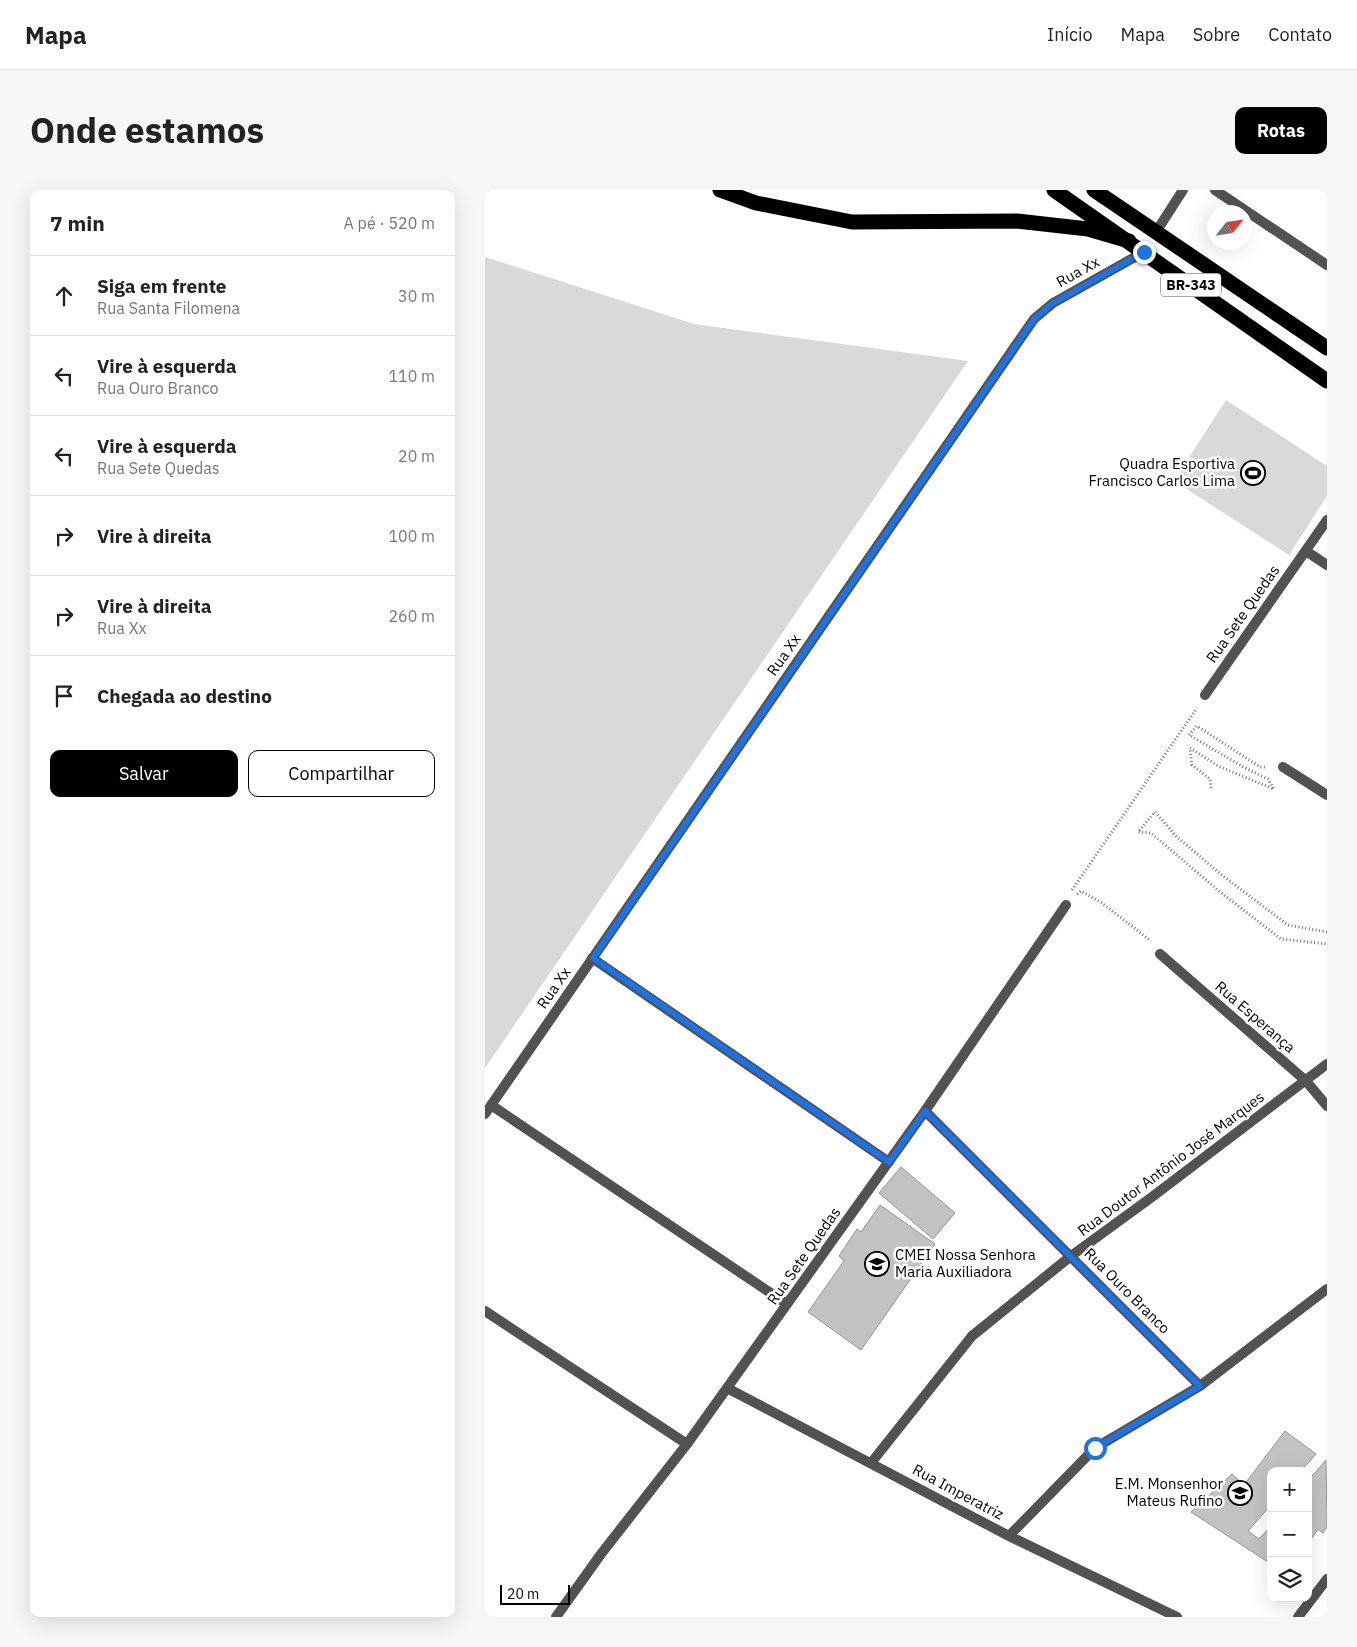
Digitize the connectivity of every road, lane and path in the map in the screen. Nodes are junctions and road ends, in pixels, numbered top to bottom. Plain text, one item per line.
1 (720, 190) edge
2 (1054, 190) edge
3 (1094, 190) edge
4 (1183, 190) edge
5 (1215, 190) edge
6 (1156, 232) junction
7 (1129, 241) junction
8 (1144, 252) junction
9 (1327, 265) edge
10 (1327, 348) edge
11 (1327, 381) edge
12 (1327, 520) edge
13 (1306, 551) junction
14 (1327, 565) edge
15 (1205, 695) joint
16 (1283, 767) joint
17 (1211, 788) dead end
18 (1327, 794) edge
19 (1066, 905) junction
20 (1327, 932) edge
21 (1327, 944) edge
22 (1160, 954) joint
23 (593, 958) junction
24 (1327, 1064) edge
25 (1306, 1081) junction
26 (1327, 1106) edge
27 (488, 1110) edge
28 (925, 1111) junction
29 (889, 1162) junction
30 (1071, 1256) junction
31 (1327, 1289) edge
32 (787, 1304) junction
33 (485, 1311) edge
34 (1200, 1386) junction
35 (727, 1388) junction
36 (687, 1444) junction
37 (871, 1463) junction
38 (1009, 1536) junction
39 (1327, 1579) edge
40 (556, 1617) edge
41 (1177, 1617) edge
42 (1299, 1617) edge

1 - 7 highway
2 - 7 highway, BR-343
3 - 6 highway, BR-343
4 - 6 street
5 - 9 street
6 - 10 highway, BR-343
7 - 8 highway, BR-343
8 - 11 highway, BR-343
8 - 23 street, Rua Xx
12 - 13 street, Rua Sete Quedas
13 - 14 street
13 - 15 street, Rua Sete Quedas
15 - 19 path
16 - 17 path
16 - 18 street
19 - 22 path
19 - 28 street, Rua Sete Quedas
20 - 21 path
22 - 25 street, Rua Esperança
23 - 27 street, Rua Xx
23 - 29 street
24 - 25 street, Rua Doutor Antônio José Marques
25 - 26 street, Rua Esperança
25 - 30 street, Rua Doutor Antônio José Marques
27 - 32 street
28 - 29 street, Rua Sete Quedas
28 - 30 street, Rua Ouro Branco
29 - 32 street, Rua Sete Quedas
30 - 34 street, Rua Ouro Branco
30 - 37 street, Rua Doutor Antônio José Marques
31 - 34 street
32 - 35 street, Rua Sete Quedas
33 - 36 street
34 - 38 street
35 - 36 street, Rua Sete Quedas
35 - 37 street, Rua Imperatriz
36 - 40 street, Rua Sete Quedas
37 - 38 street, Rua Imperatriz
38 - 41 street, Rua Imperatriz
39 - 42 street

